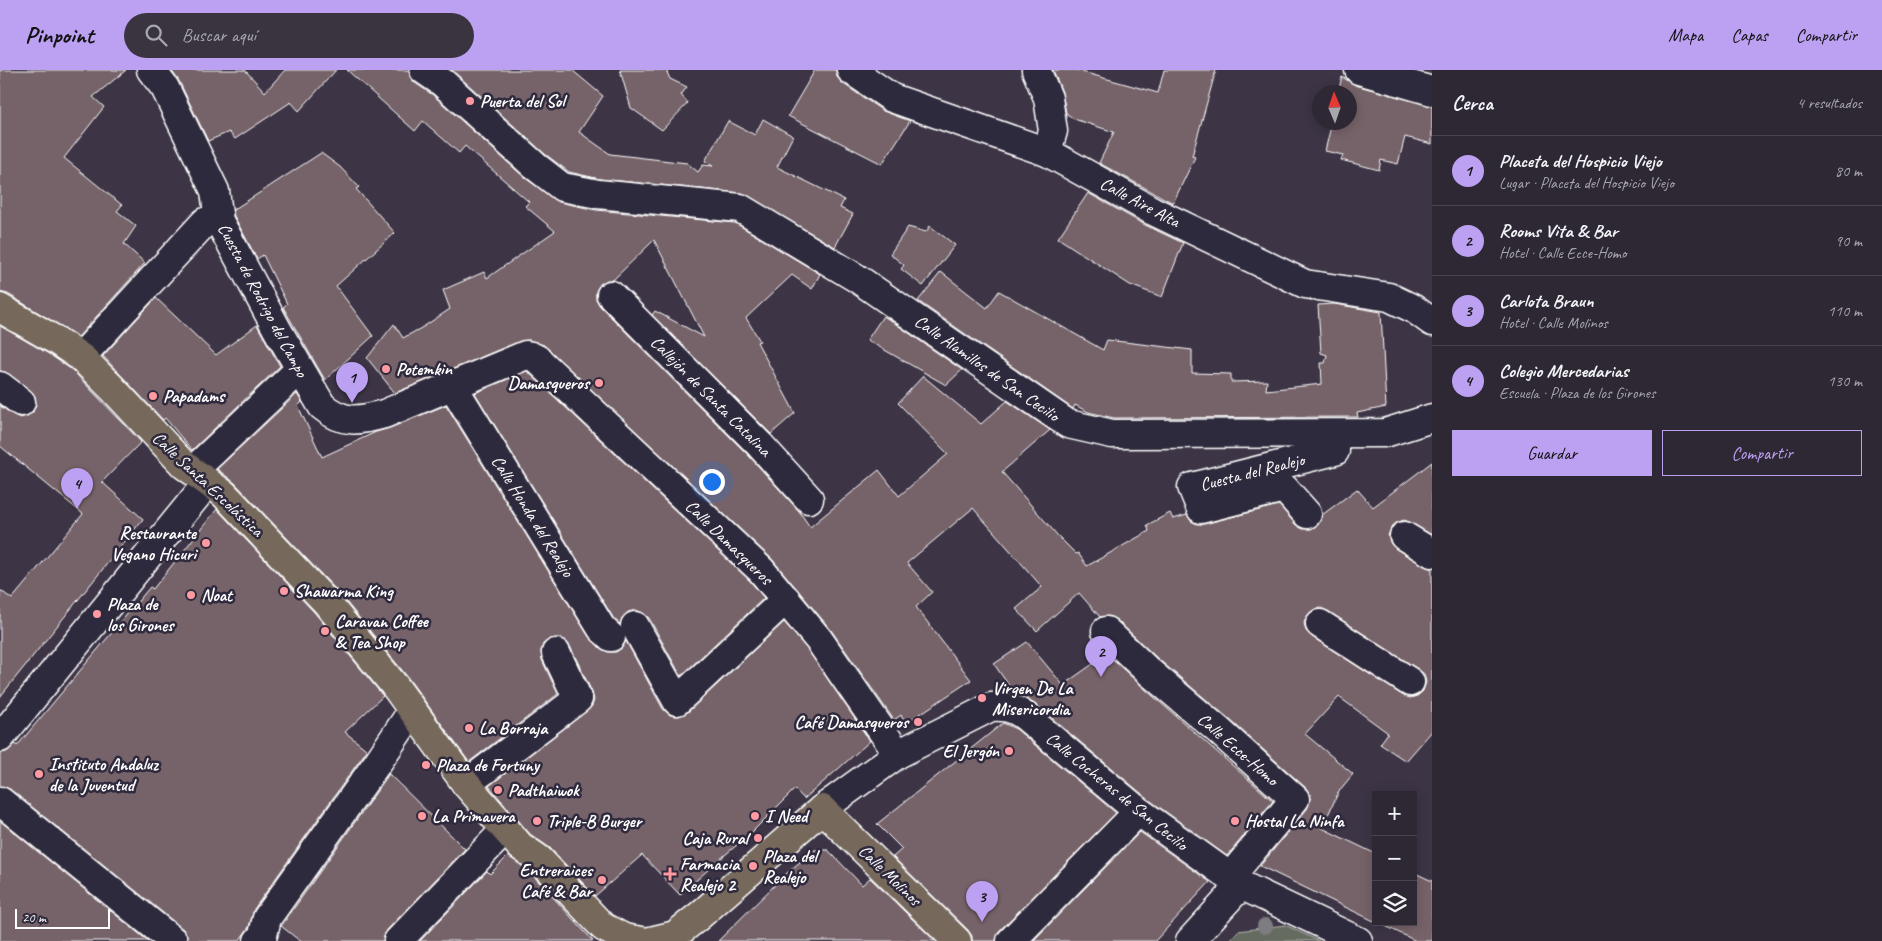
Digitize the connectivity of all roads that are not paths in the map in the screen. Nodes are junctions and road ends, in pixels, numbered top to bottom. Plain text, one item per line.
1 (151, 70) edge
2 (424, 70) edge
3 (458, 70) edge
4 (851, 70) edge
5 (1036, 70) edge
6 (1359, 70) edge
7 (1432, 91) edge
8 (487, 123) junction
9 (1048, 152) junction
10 (218, 218) junction
11 (611, 295) dead end
12 (0, 308) edge
13 (1432, 322) edge
14 (531, 356) joint
15 (82, 358) junction
16 (300, 370) junction
17 (457, 393) dead end
18 (1432, 418) edge
19 (1334, 442) junction
20 (204, 473) junction
21 (809, 499) dead end
22 (1306, 514) dead end
23 (1404, 536) dead end
24 (1432, 553) edge
25 (786, 599) junction
26 (1320, 624) dead end
27 (1106, 632) dead end
28 (556, 653) dead end
29 (1410, 682) dead end
30 (412, 711) junction
31 (0, 738) edge
32 (898, 754) junction
33 (466, 784) junction
34 (0, 801) edge
35 (822, 809) junction
36 (1134, 816) dead end
37 (506, 829) junction
38 (1236, 881) junction
39 (264, 939) edge
40 (173, 941) edge
41 (398, 941) edge
42 (642, 941) edge
43 (650, 941) edge
44 (957, 941) edge
45 (1011, 941) edge
46 (1190, 941) edge
47 (1358, 941) edge

1 - 10 street, Cuesta de Rodrigo del Campo
2 - 8 street, Calle Alamillos de San Cecilio
3 - 8 street
4 - 9 street, Calle Aire Alta
5 - 9 street
6 - 7 street
8 - 19 street, Calle Alamillos de San Cecilio
9 - 13 street, Calle Aire Alta
10 - 15 street
10 - 16 street, Cuesta de Rodrigo del Campo
11 - 21 street, Callejón de Santa Catalina
12 - 15 main road, Calle Santa Escolástica
14 - 16 street, Cuesta de Rodrigo del Campo
14 - 25 street, Calle Damasqueros
15 - 20 main road, Calle Santa Escolástica
16 - 20 street
17 - 25 street, Calle Honda del Realejo
18 - 19 street, Cuesta del Realejo
19 - 22 street, Cuesta del Realejo
20 - 30 main road, Calle Santa Escolástica
20 - 31 street
23 - 24 street
25 - 32 street, Calle Damasqueros
26 - 29 street
27 - 38 street, Calle Ecce-Homo
28 - 33 street
30 - 33 main road
30 - 39 street
32 - 35 street
32 - 38 street, Calle Cocheras de San Cecilio
33 - 37 main road
34 - 40 street
35 - 43 main road
35 - 44 main road, Calle Molinos
36 - 45 street
37 - 41 street
37 - 42 main road
38 - 46 street
38 - 47 street, Calle Cocheras de San Cecilio

